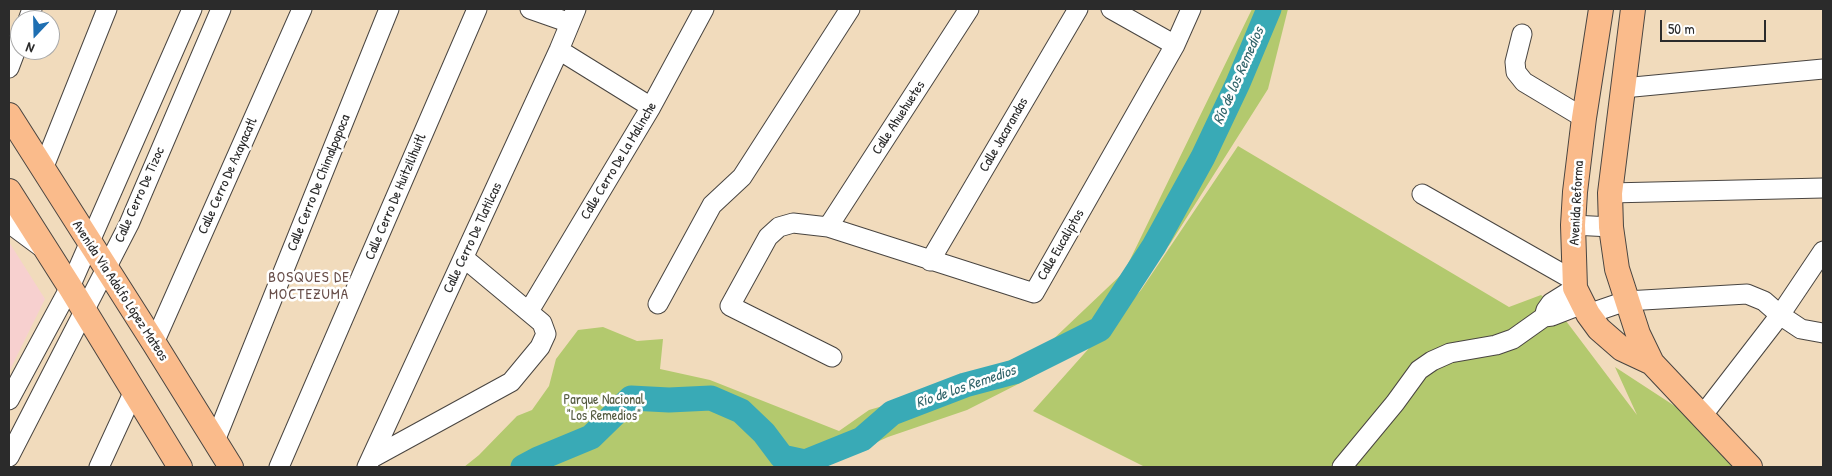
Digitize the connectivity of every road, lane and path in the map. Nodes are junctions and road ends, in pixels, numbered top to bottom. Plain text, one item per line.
1 (107, 9) edge
2 (192, 9) edge
3 (221, 9) edge
4 (302, 9) edge
5 (389, 9) edge
6 (477, 9) edge
7 (530, 9) edge
8 (850, 9) edge
9 (969, 9) edge
10 (1078, 9) edge
11 (1111, 9) edge
12 (1191, 9) edge
13 (1601, 9) edge
14 (1632, 9) edge
15 (699, 11) edge
16 (573, 16) edge
17 (1522, 34) dead end
18 (1175, 45) junction
19 (559, 50) junction
20 (1823, 69) edge
21 (1623, 88) junction
22 (651, 107) junction
23 (9, 116) edge
24 (1584, 118) junction
25 (43, 169) junction
26 (1823, 188) edge
27 (9, 191) edge
28 (1610, 193) junction
29 (1422, 194) dead end
30 (9, 223) edge
31 (1573, 225) junction
32 (828, 227) junction
33 (1611, 227) junction
34 (90, 245) junction
35 (44, 248) junction
36 (1823, 251) edge
37 (464, 258) junction
38 (930, 261) junction
39 (106, 268) junction
40 (70, 288) junction
41 (1580, 296) junction
42 (1626, 301) junction
43 (658, 304) dead end
44 (84, 311) junction
45 (529, 311) junction
46 (1780, 315) junction
47 (1823, 334) edge
48 (154, 343) junction
49 (832, 357) dead end
50 (1652, 363) junction
51 (134, 391) junction
52 (9, 400) edge
53 (1702, 416) junction
54 (215, 441) junction
55 (9, 457) edge
56 (370, 462) edge
57 (99, 467) edge
58 (180, 467) edge
59 (231, 467) edge
60 (279, 467) edge
61 (1342, 467) edge
62 (1750, 467) edge

1 - 25 street
2 - 34 street, Calle Cerro De Tizoc
3 - 39 street, Calle Cerro De Tizoc
4 - 48 street, Calle Cerro De Axayacatl
5 - 54 street, Calle Cerro De Chimalpopoca
6 - 60 street, Calle Cerro De Huitzilihuitl
7 - 16 street
8 - 43 street
9 - 32 street, Calle Ahuehuetes
10 - 38 street, Calle Jacarandas
11 - 18 street
12 - 18 street, Calle Eucaliptos
13 - 24 main road, Avenida Reforma
14 - 21 main road
15 - 22 street, Calle Cerro De La Malinche
16 - 19 street, Calle Cerro De Tlatilcas
17 - 24 street
18 - 38 street, Calle Eucaliptos
19 - 22 street
19 - 37 street, Calle Cerro De Tlatilcas
20 - 21 street
21 - 28 main road
22 - 45 street, Calle Cerro De La Malinche
23 - 25 main road, Avenida Via Adolfo López Mateos
24 - 31 main road, Avenida Reforma
25 - 34 main road, Avenida Via Adolfo López Mateos
26 - 28 street
27 - 35 main road
28 - 33 main road
29 - 41 street
30 - 35 street
31 - 33 street
31 - 41 main road, Avenida Reforma
32 - 38 street, Calle Eucaliptos
32 - 49 street, Calle Eucaliptos
33 - 42 main road
34 - 39 main road, Avenida Via Adolfo López Mateos
34 - 40 street, Calle Cerro De Tizoc
35 - 40 main road
36 - 46 street
37 - 45 street
37 - 56 street, Calle Cerro De Tlatilcas
39 - 44 street, Calle Cerro De Tizoc
39 - 48 main road, Avenida Via Adolfo López Mateos
40 - 44 main road
40 - 52 street, Calle Cerro De Tizoc
41 - 42 street
41 - 50 main road
41 - 61 street
42 - 46 street
42 - 50 main road
44 - 51 main road
44 - 55 street, Calle Cerro De Tizoc
45 - 56 street
46 - 47 street
46 - 53 street
48 - 54 main road, Avenida Via Adolfo López Mateos
50 - 53 main road
51 - 57 street
51 - 58 main road
53 - 62 main road
54 - 59 main road, Avenida Via Adolfo López Mateos

